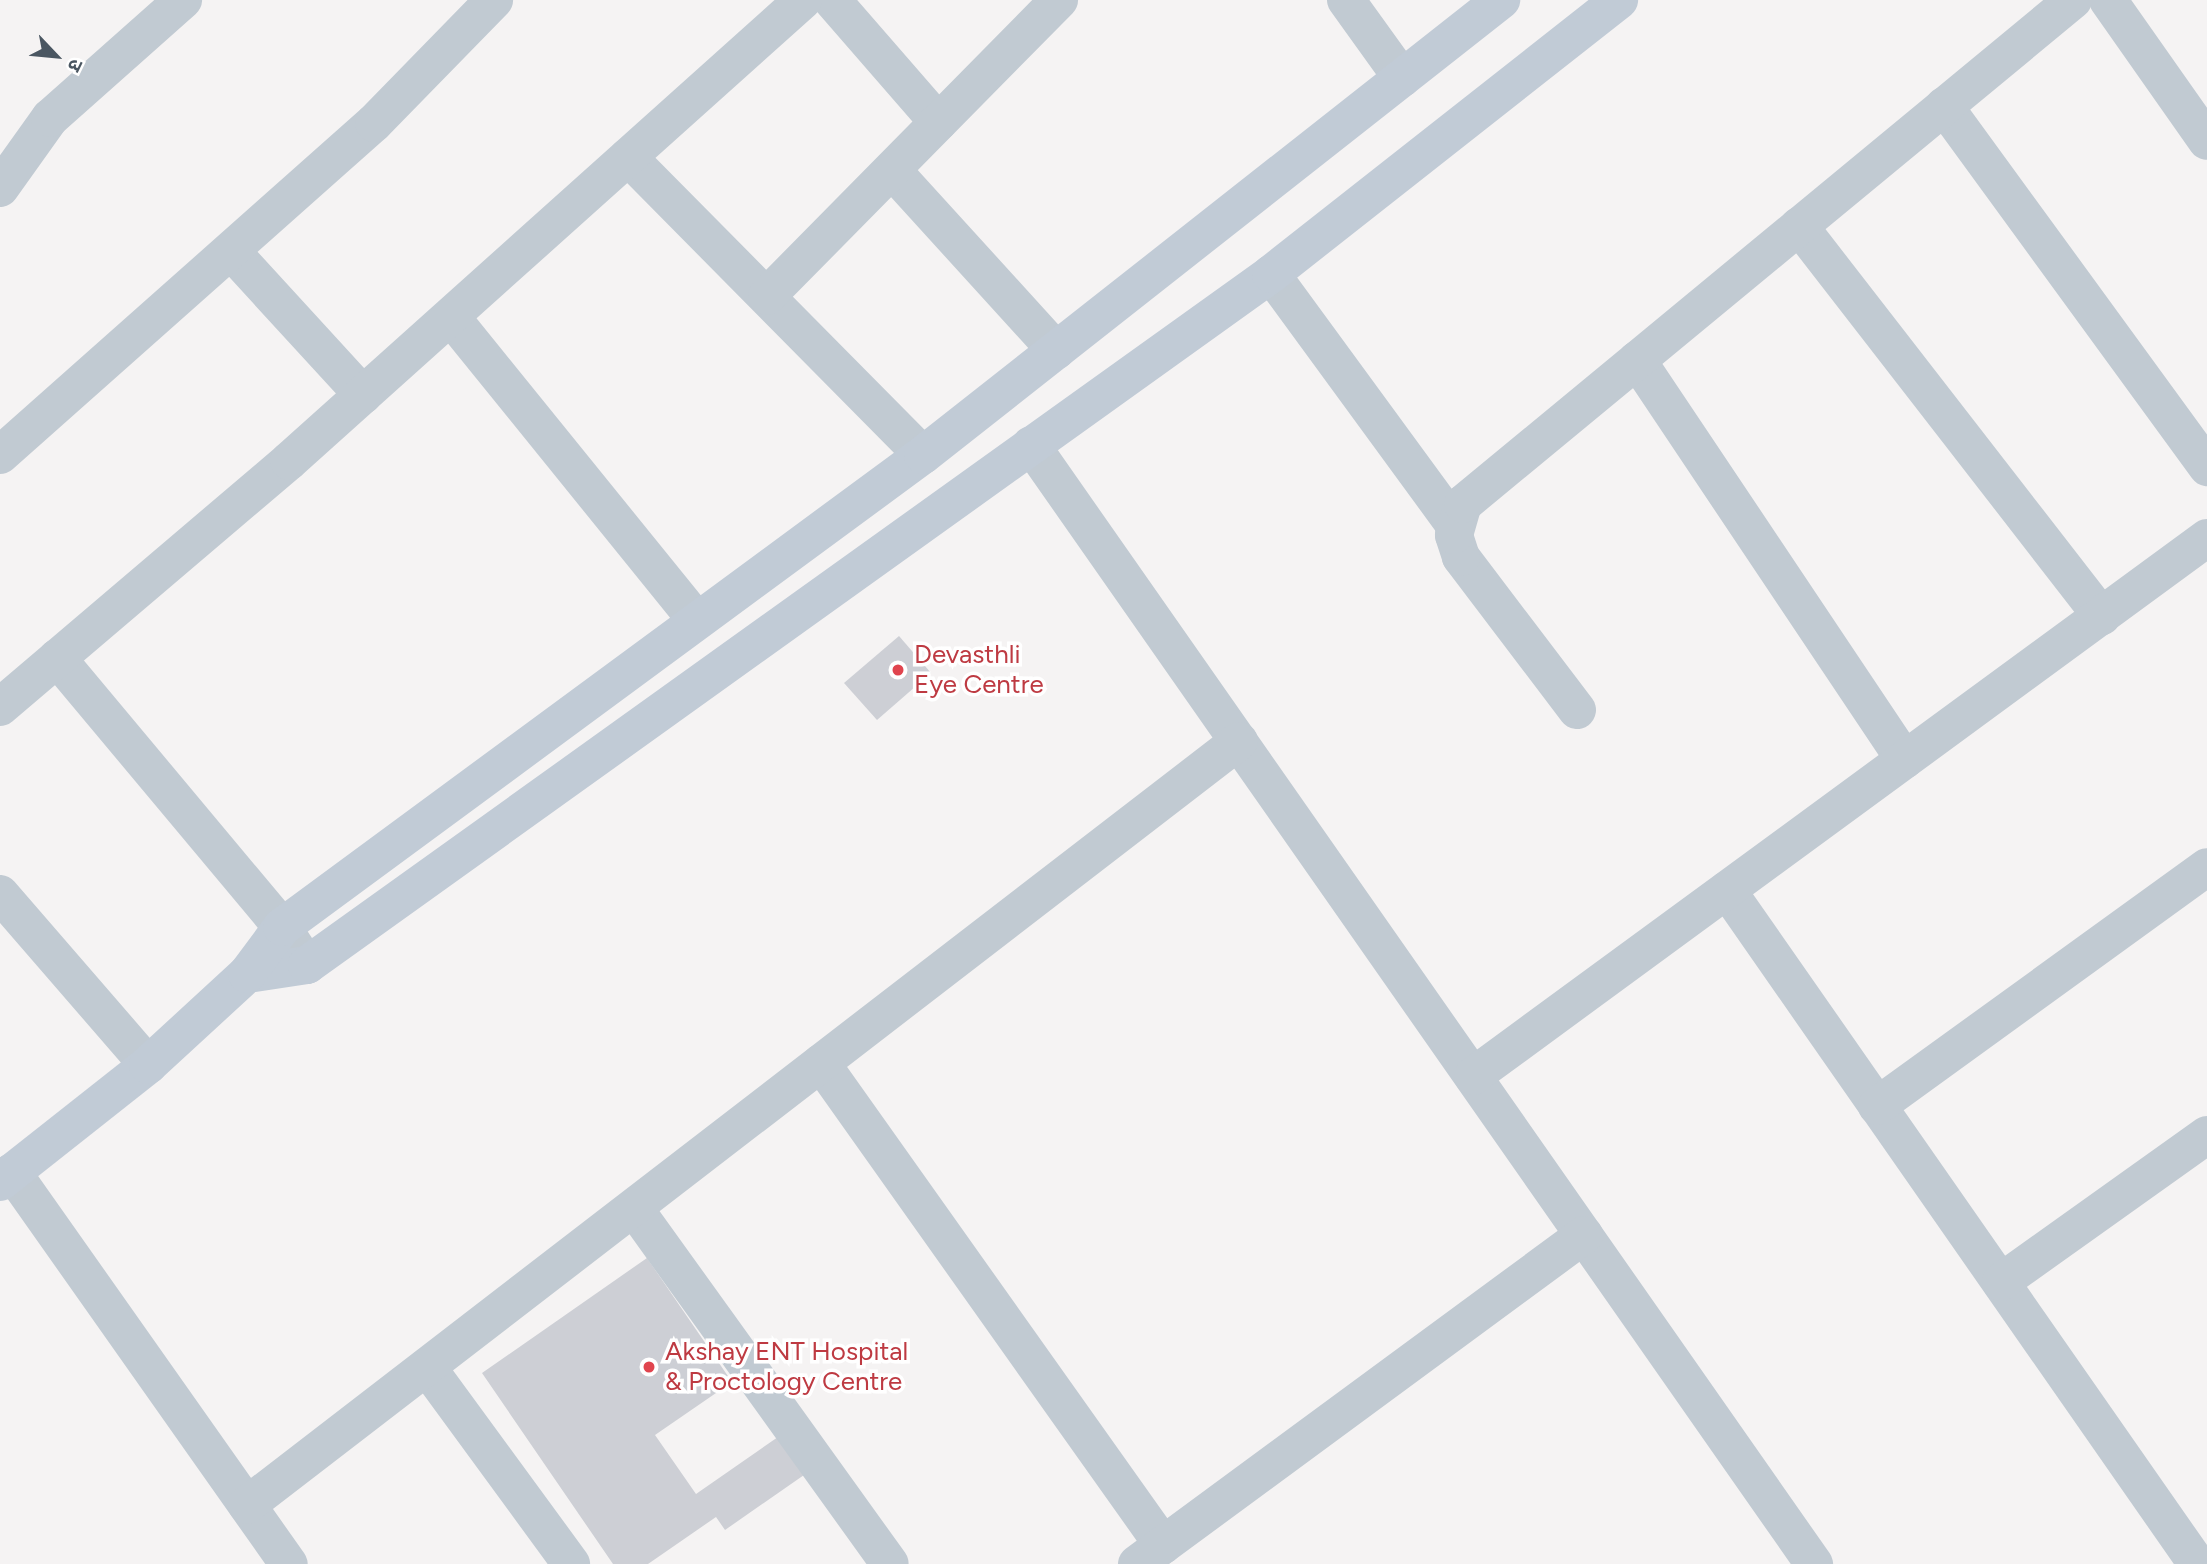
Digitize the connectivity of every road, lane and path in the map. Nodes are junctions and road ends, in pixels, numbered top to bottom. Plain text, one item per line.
1 (183, 0) edge
2 (494, 0) edge
3 (803, 0) edge
4 (831, 0) edge
5 (1059, 0) edge
6 (1346, 0) edge
7 (1501, 0) edge
8 (1619, 0) edge
9 (2073, 0) edge
10 (2108, 0) edge
11 (1402, 78) junction
12 (1944, 106) junction
13 (938, 122) junction
14 (2207, 141) edge
15 (628, 157) junction
16 (892, 170) junction
17 (0, 188) edge
18 (1799, 226) junction
19 (232, 252) junction
20 (1271, 274) junction
21 (767, 296) junction
22 (451, 317) junction
23 (1056, 350) junction
24 (1637, 360) junction
25 (363, 395) junction
26 (1031, 445) junction
27 (0, 455) edge
28 (923, 455) junction
29 (2207, 467) edge
30 (1454, 524) junction
31 (2207, 538) edge
32 (2102, 616) junction
33 (695, 618) junction
34 (57, 659) junction
35 (0, 707) edge
36 (1577, 710) dead end
37 (1239, 741) junction
38 (1905, 760) junction
39 (2207, 867) edge
40 (1727, 890) junction
41 (0, 894) edge
42 (282, 927) junction
43 (307, 965) junction
44 (247, 974) junction
45 (821, 1063) junction
46 (148, 1065) junction
47 (1473, 1076) junction
48 (1877, 1106) junction
49 (2206, 1139) edge
50 (6, 1177) edge
51 (634, 1208) junction
52 (1584, 1235) junction
53 (2001, 1282) junction
54 (427, 1367) junction
55 (247, 1505) junction
56 (1150, 1554) edge
57 (289, 1564) edge
58 (571, 1564) edge
59 (890, 1564) edge
60 (1814, 1564) edge
61 (2197, 1564) edge

1 - 17 street
2 - 19 street
3 - 15 street
4 - 13 street
5 - 13 street
6 - 11 street
7 - 11 main road
8 - 20 main road
9 - 12 street
10 - 14 street
11 - 23 main road
12 - 18 street
12 - 29 street
13 - 16 street
15 - 21 street
15 - 22 street
16 - 21 street
16 - 23 street
18 - 24 street
18 - 32 street
19 - 25 street
19 - 27 street
20 - 26 main road
20 - 30 street
21 - 28 street
22 - 25 street
22 - 33 street
23 - 28 main road
24 - 30 street
24 - 38 street
25 - 34 street
26 - 37 street
26 - 43 main road
28 - 33 main road
30 - 36 street
31 - 32 street
32 - 38 street
33 - 42 main road
34 - 35 street
34 - 42 street
37 - 45 street
37 - 47 street
38 - 40 street
39 - 48 street
40 - 47 street
40 - 48 street
41 - 46 street
42 - 43 street
42 - 44 main road
43 - 44 main road
44 - 46 main road
45 - 51 street
45 - 56 street
46 - 50 main road
47 - 52 street
48 - 53 street
49 - 53 street
50 - 55 street
51 - 54 street
51 - 59 street
52 - 56 street
52 - 60 street
53 - 61 street
54 - 55 street
54 - 58 street
55 - 57 street

